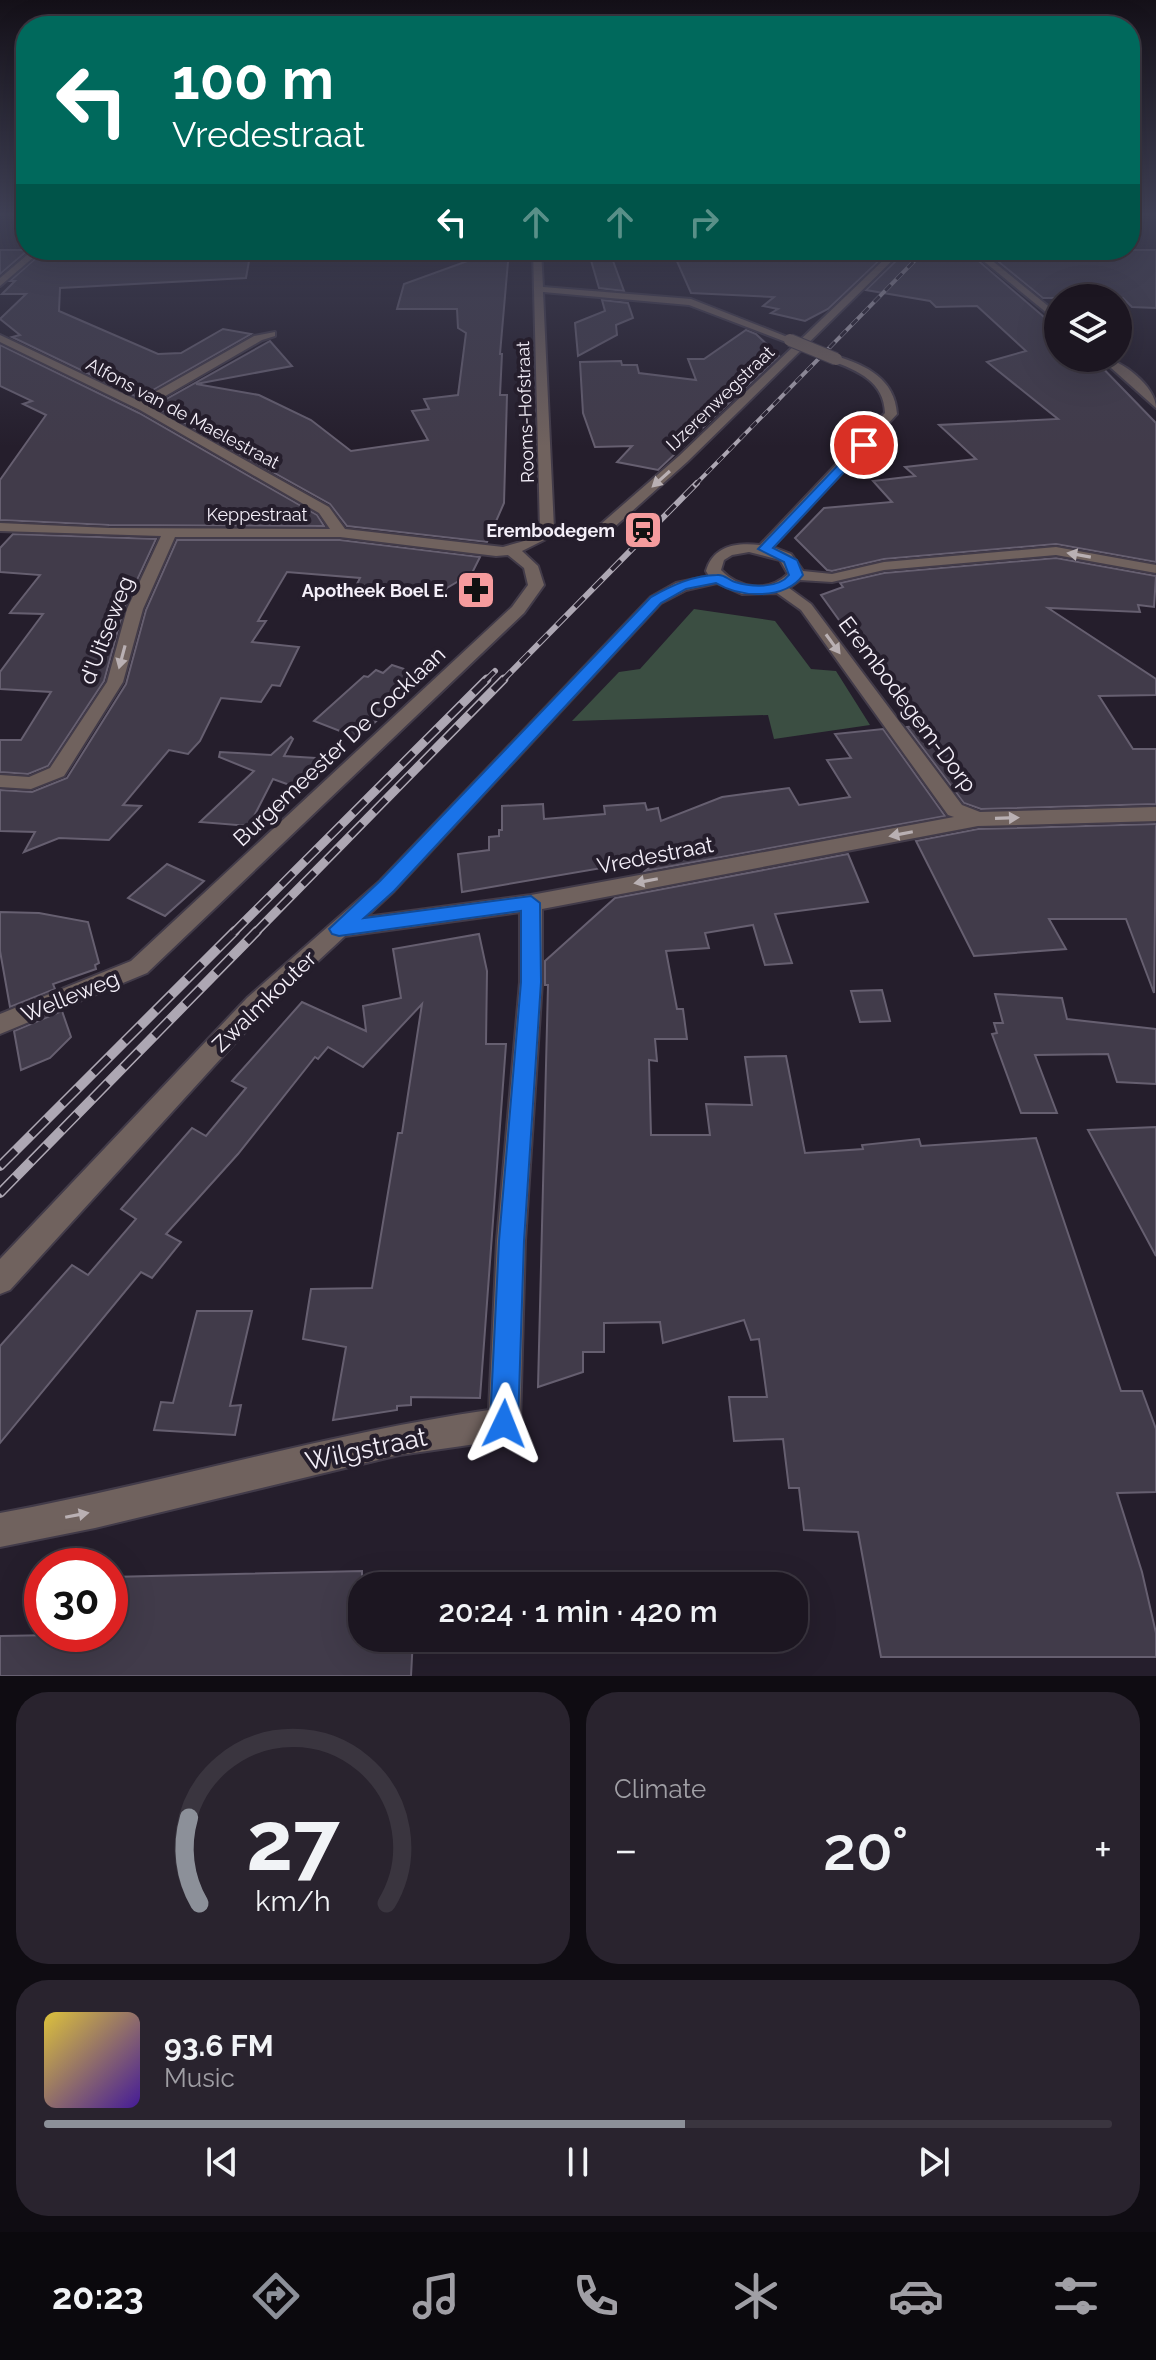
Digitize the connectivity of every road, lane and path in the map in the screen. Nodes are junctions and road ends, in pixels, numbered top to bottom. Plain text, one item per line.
1 (539, 291) edge
2 (558, 291) edge
3 (856, 291) edge
4 (1024, 291) edge
5 (590, 295) junction
6 (1044, 307) edge
7 (540, 308) junction
8 (271, 334) dead end
9 (0, 338) edge
10 (1122, 372) edge
11 (1156, 405) edge
12 (139, 406) junction
13 (0, 527) edge
14 (170, 532) junction
15 (340, 533) junction
16 (547, 533) junction
17 (764, 549) junction
18 (512, 551) junction
19 (1156, 569) edge
20 (796, 575) junction
21 (719, 578) junction
22 (780, 588) junction
23 (0, 781) edge
24 (1156, 814) edge
25 (978, 819) junction
26 (531, 903) junction
27 (339, 929) junction
28 (139, 967) joint
29 (0, 1024) edge
30 (0, 1280) edge
31 (0, 1530) edge

1 - 7 street, Rooms-Hofstraat
2 - 5 street
3 -> 16 street, IJzerenwegstraat
4 - 6 street
5 - 7 street
5 - 17 street, bridge
7 - 16 street, Rooms-Hofstraat
8 - 12 street
9 - 12 street, Alfons van de Maelestraat
10 - 11 street
12 - 15 street, Alfons van de Maelestraat
13 - 14 street, Keppestraat
14 - 15 street, Keppestraat
14 -> 23 street, d'Uitseweg
15 - 18 street, Keppestraat
16 - 18 street
17 - 20 street
17 - 21 street
18 - 28 street, Burgemeester De Cocklaan
19 -> 20 street
20 - 22 street
21 - 22 street
21 - 27 street, Zwalmkouter
22 -> 25 street, Erembodegem-Dorp
25 -> 24 street, Erembodegem-Dorp
25 -> 26 street, Vredestraat
26 - 27 street, Vredestraat
31 -> 26 street, Wilgstraat
27 - 30 street, Zwalmkouter
28 - 29 street, Welleweg

